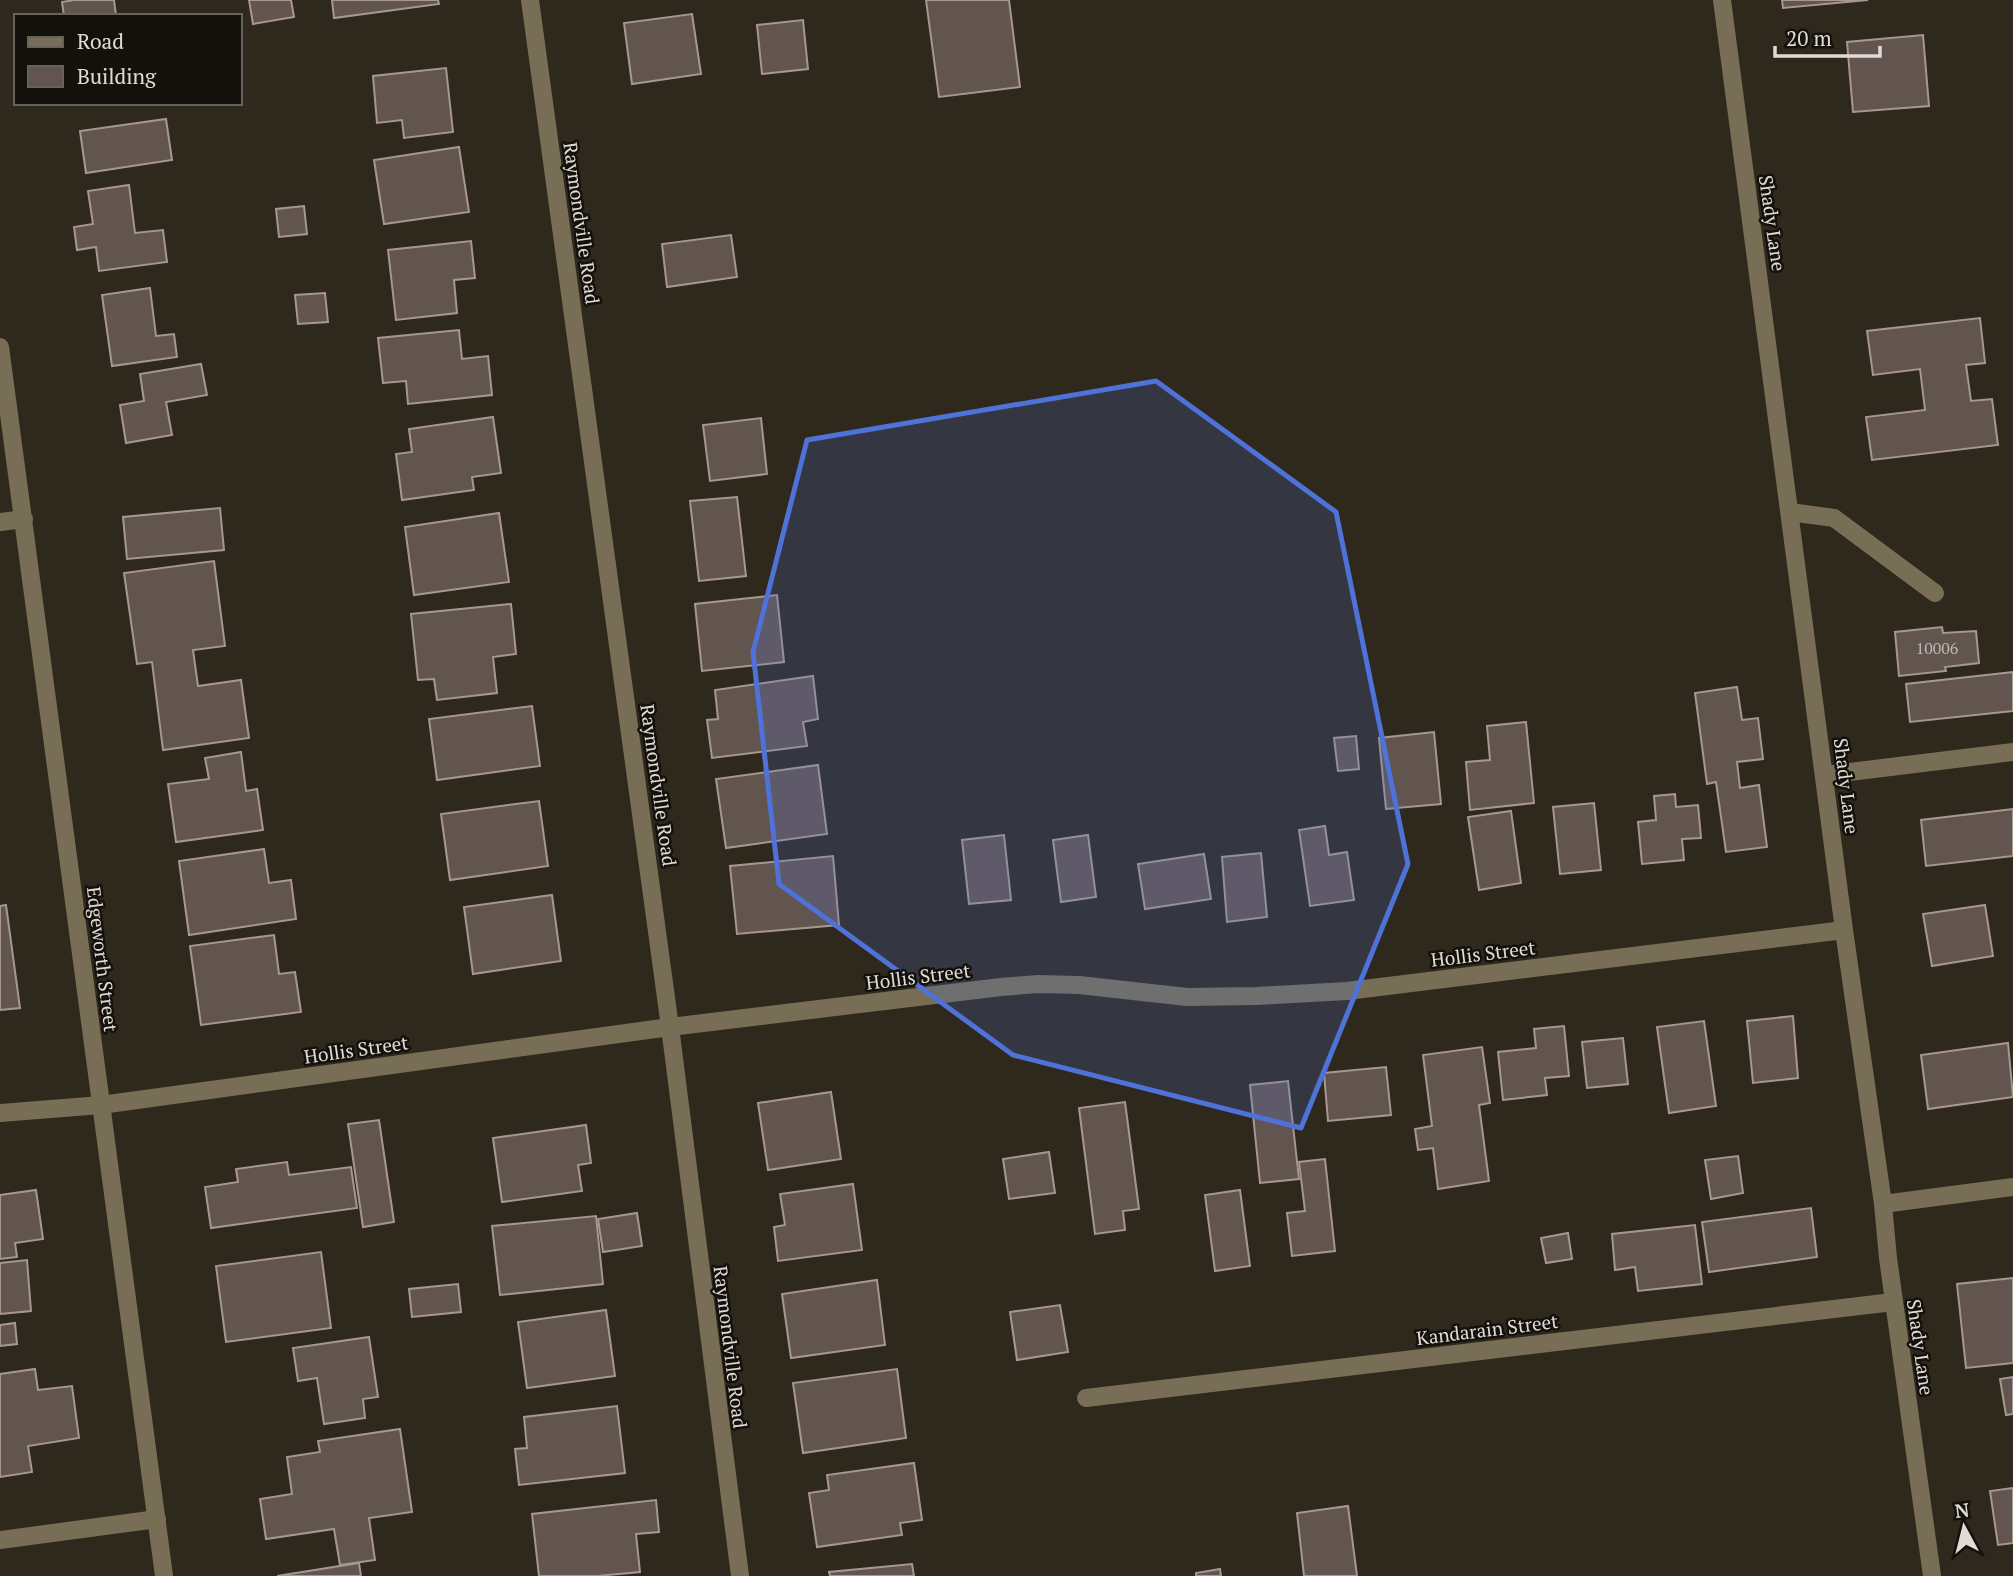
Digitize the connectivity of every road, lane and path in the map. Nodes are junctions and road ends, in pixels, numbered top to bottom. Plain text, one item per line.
1 (530, 0) edge
2 (1722, 0) edge
3 (0, 347) edge
4 (1790, 512) junction
5 (24, 519) junction
6 (0, 522) edge
7 (1935, 593) dead end
8 (2013, 752) edge
9 (1825, 775) junction
10 (1844, 930) junction
11 (670, 1027) junction
12 (100, 1105) junction
13 (0, 1113) edge
14 (2013, 1188) edge
15 (1884, 1204) junction
16 (1894, 1302) junction
17 (1086, 1398) dead end
18 (157, 1519) junction
19 (0, 1540) edge
20 (164, 1576) edge
21 (740, 1576) edge
22 (1933, 1576) edge

1 - 11 street, Raymondville Road
2 - 4 street, Shady Lane
3 - 5 street, Edgeworth Street
4 - 7 street
4 - 9 street, Shady Lane
5 - 6 street
5 - 12 street, Edgeworth Street
8 - 9 street
9 - 10 street, Shady Lane
10 - 11 street, Hollis Street
10 - 15 street, Shady Lane
11 - 12 street, Hollis Street
11 - 21 street, Raymondville Road
12 - 13 street, Hollis Street
12 - 18 street, Edgeworth Street
14 - 15 street
15 - 16 street, Shady Lane
16 - 17 street, Kandarain Street
16 - 22 street, Shady Lane
18 - 19 street
18 - 20 street, Edgeworth Street

